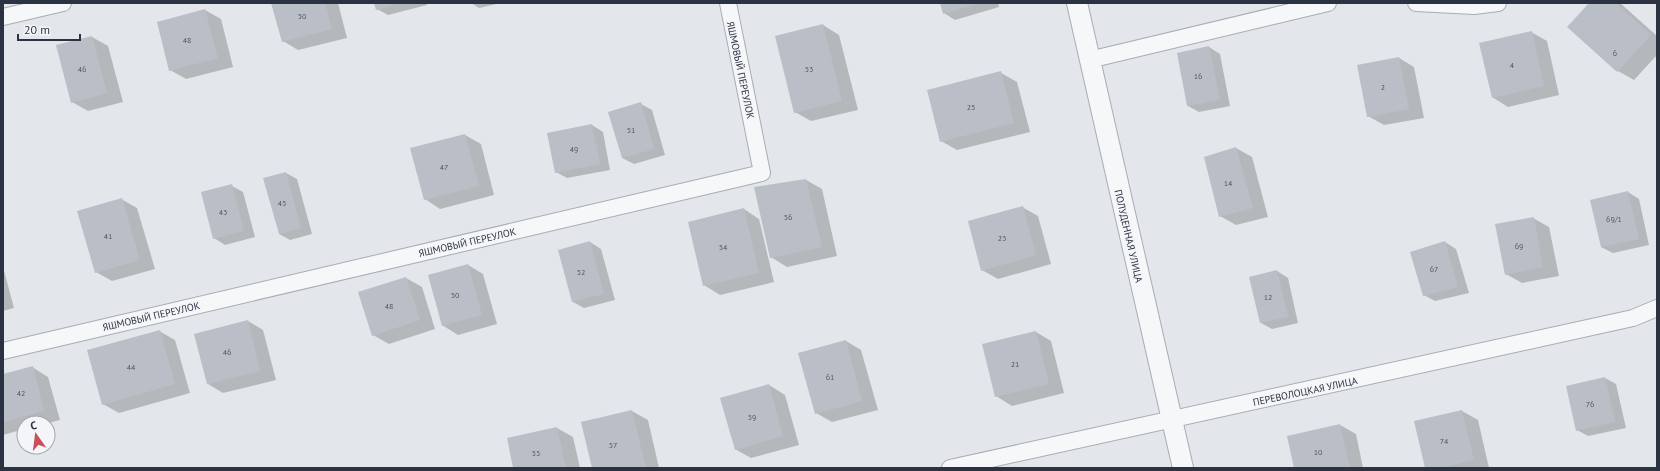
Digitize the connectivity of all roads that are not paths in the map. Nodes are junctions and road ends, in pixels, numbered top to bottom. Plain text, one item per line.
1 (63, 3) edge
2 (728, 3) edge
3 (1077, 3) edge
4 (1328, 3) edge
5 (1416, 3) edge
6 (1498, 3) edge
7 (3, 17) edge
8 (1089, 60) junction
9 (1657, 308) edge
10 (3, 351) edge
11 (1172, 420) junction
12 (950, 468) edge
13 (1182, 468) edge

1 - 7 street
2 - 10 street, ЯШМОВЫЙ ПЕРЕУЛОК
3 - 8 street, ПОЛУДЕННАЯ УЛИЦА
4 - 8 street
5 - 6 street
8 - 11 street, ПОЛУДЕННАЯ УЛИЦА
9 - 11 street, ПЕРЕВОЛОЦКАЯ УЛИЦА
11 - 12 street, ПЕРЕВОЛОЦКАЯ УЛИЦА
11 - 13 street, ПОЛУДЕННАЯ УЛИЦА

